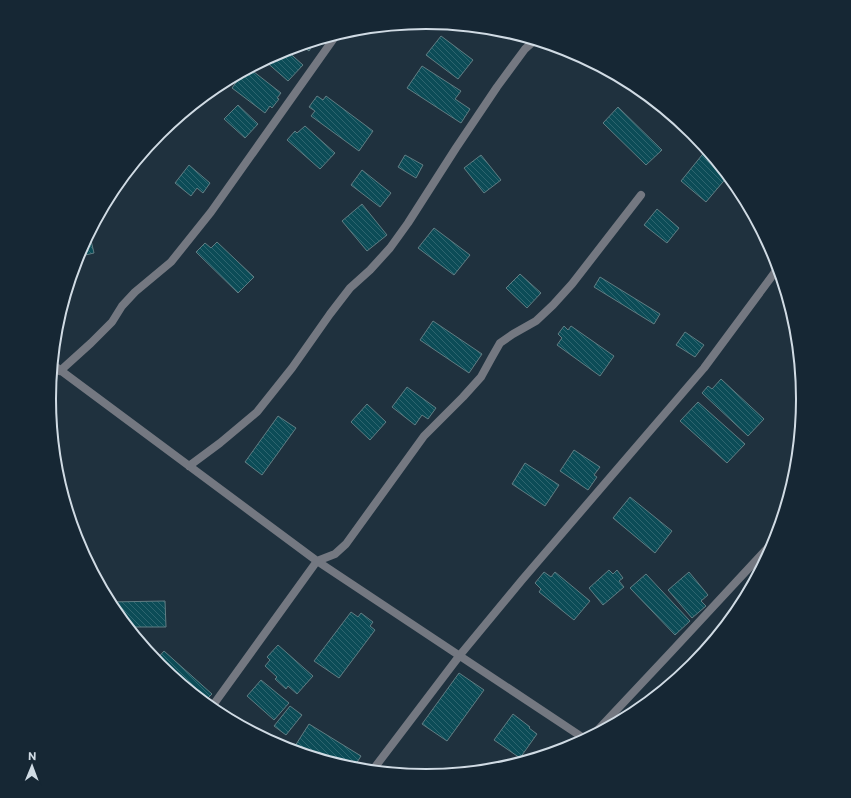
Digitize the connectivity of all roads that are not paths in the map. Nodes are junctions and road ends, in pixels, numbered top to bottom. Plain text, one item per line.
1 (332, 42) edge
2 (530, 45) edge
3 (641, 195) dead end
4 (774, 274) edge
5 (57, 368) edge
6 (60, 371) junction
7 (189, 466) junction
8 (760, 556) edge
9 (317, 561) junction
10 (460, 655) junction
11 (214, 703) edge
12 (606, 721) edge
13 (580, 735) edge
14 (376, 766) edge

1 - 6 street
2 - 7 street
3 - 9 street
4 - 10 street
5 - 6 street
6 - 7 street
7 - 9 street
8 - 12 street
9 - 10 street
9 - 11 street
10 - 13 street
10 - 14 street

